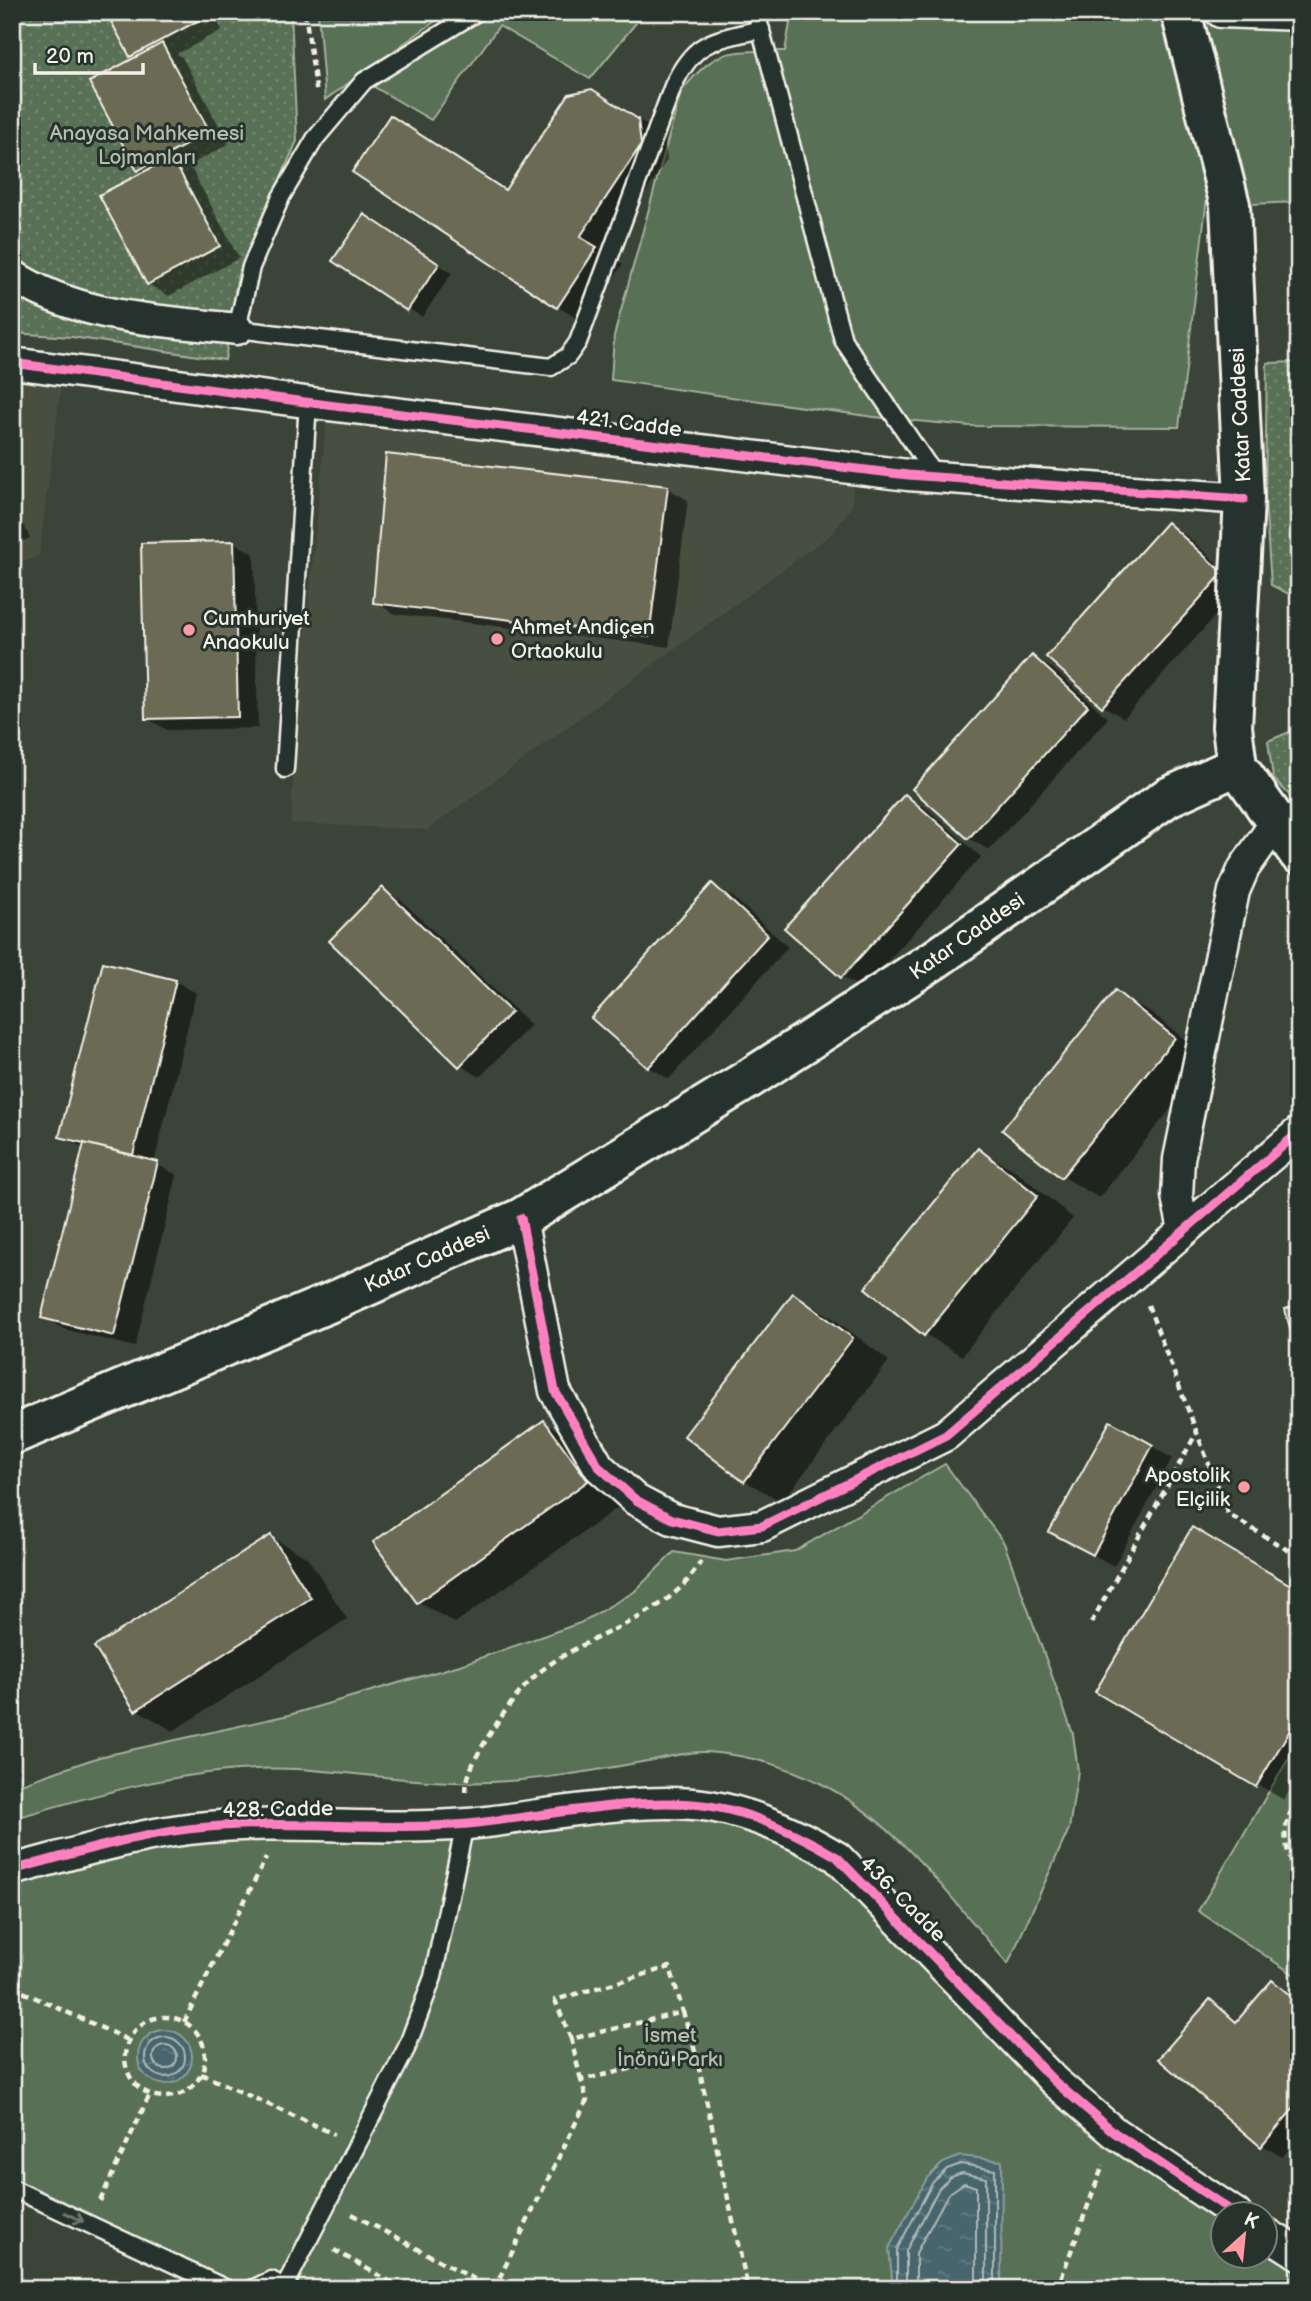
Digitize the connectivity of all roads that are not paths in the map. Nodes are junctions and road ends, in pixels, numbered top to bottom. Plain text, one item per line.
1 (477, 12) edge
2 (756, 12) edge
3 (1181, 12) edge
4 (1220, 12) edge
5 (1299, 15) edge
6 (761, 29) junction
7 (12, 275) edge
8 (237, 329) junction
9 (12, 363) edge
10 (308, 402) junction
11 (936, 477) junction
12 (1244, 499) junction
13 (1237, 766) junction
14 (285, 769) dead end
15 (1276, 822) junction
16 (1299, 853) edge
17 (1299, 1132) edge
18 (521, 1218) junction
19 (1184, 1230) junction
20 (12, 1435) edge
21 (465, 1824) junction
22 (12, 1870) edge
23 (12, 2188) edge
24 (1215, 2200) edge
25 (1280, 2242) edge
26 (1299, 2254) edge
27 (287, 2287) edge
28 (227, 2289) edge
29 (252, 2289) edge

1 - 8 lane
2 - 6 lane
3 - 12 main road, Katar Caddesi
4 - 5 street
6 - 8 lane
6 - 11 lane
7 - 8 street
9 - 10 street, 421. Cadde
10 - 11 street, 421. Cadde
10 - 14 lane
11 - 12 street, 421. Cadde
12 - 13 main road, Katar Caddesi
13 - 15 main road
13 - 18 main road, Katar Caddesi
15 - 16 main road
15 - 19 street
17 - 19 street
18 - 19 street
18 - 20 main road, Katar Caddesi
21 - 22 street, 428. Cadde
21 - 24 street, 436. Cadde
21 - 27 lane
23 -> 28 lane
25 - 26 street
27 - 29 lane

